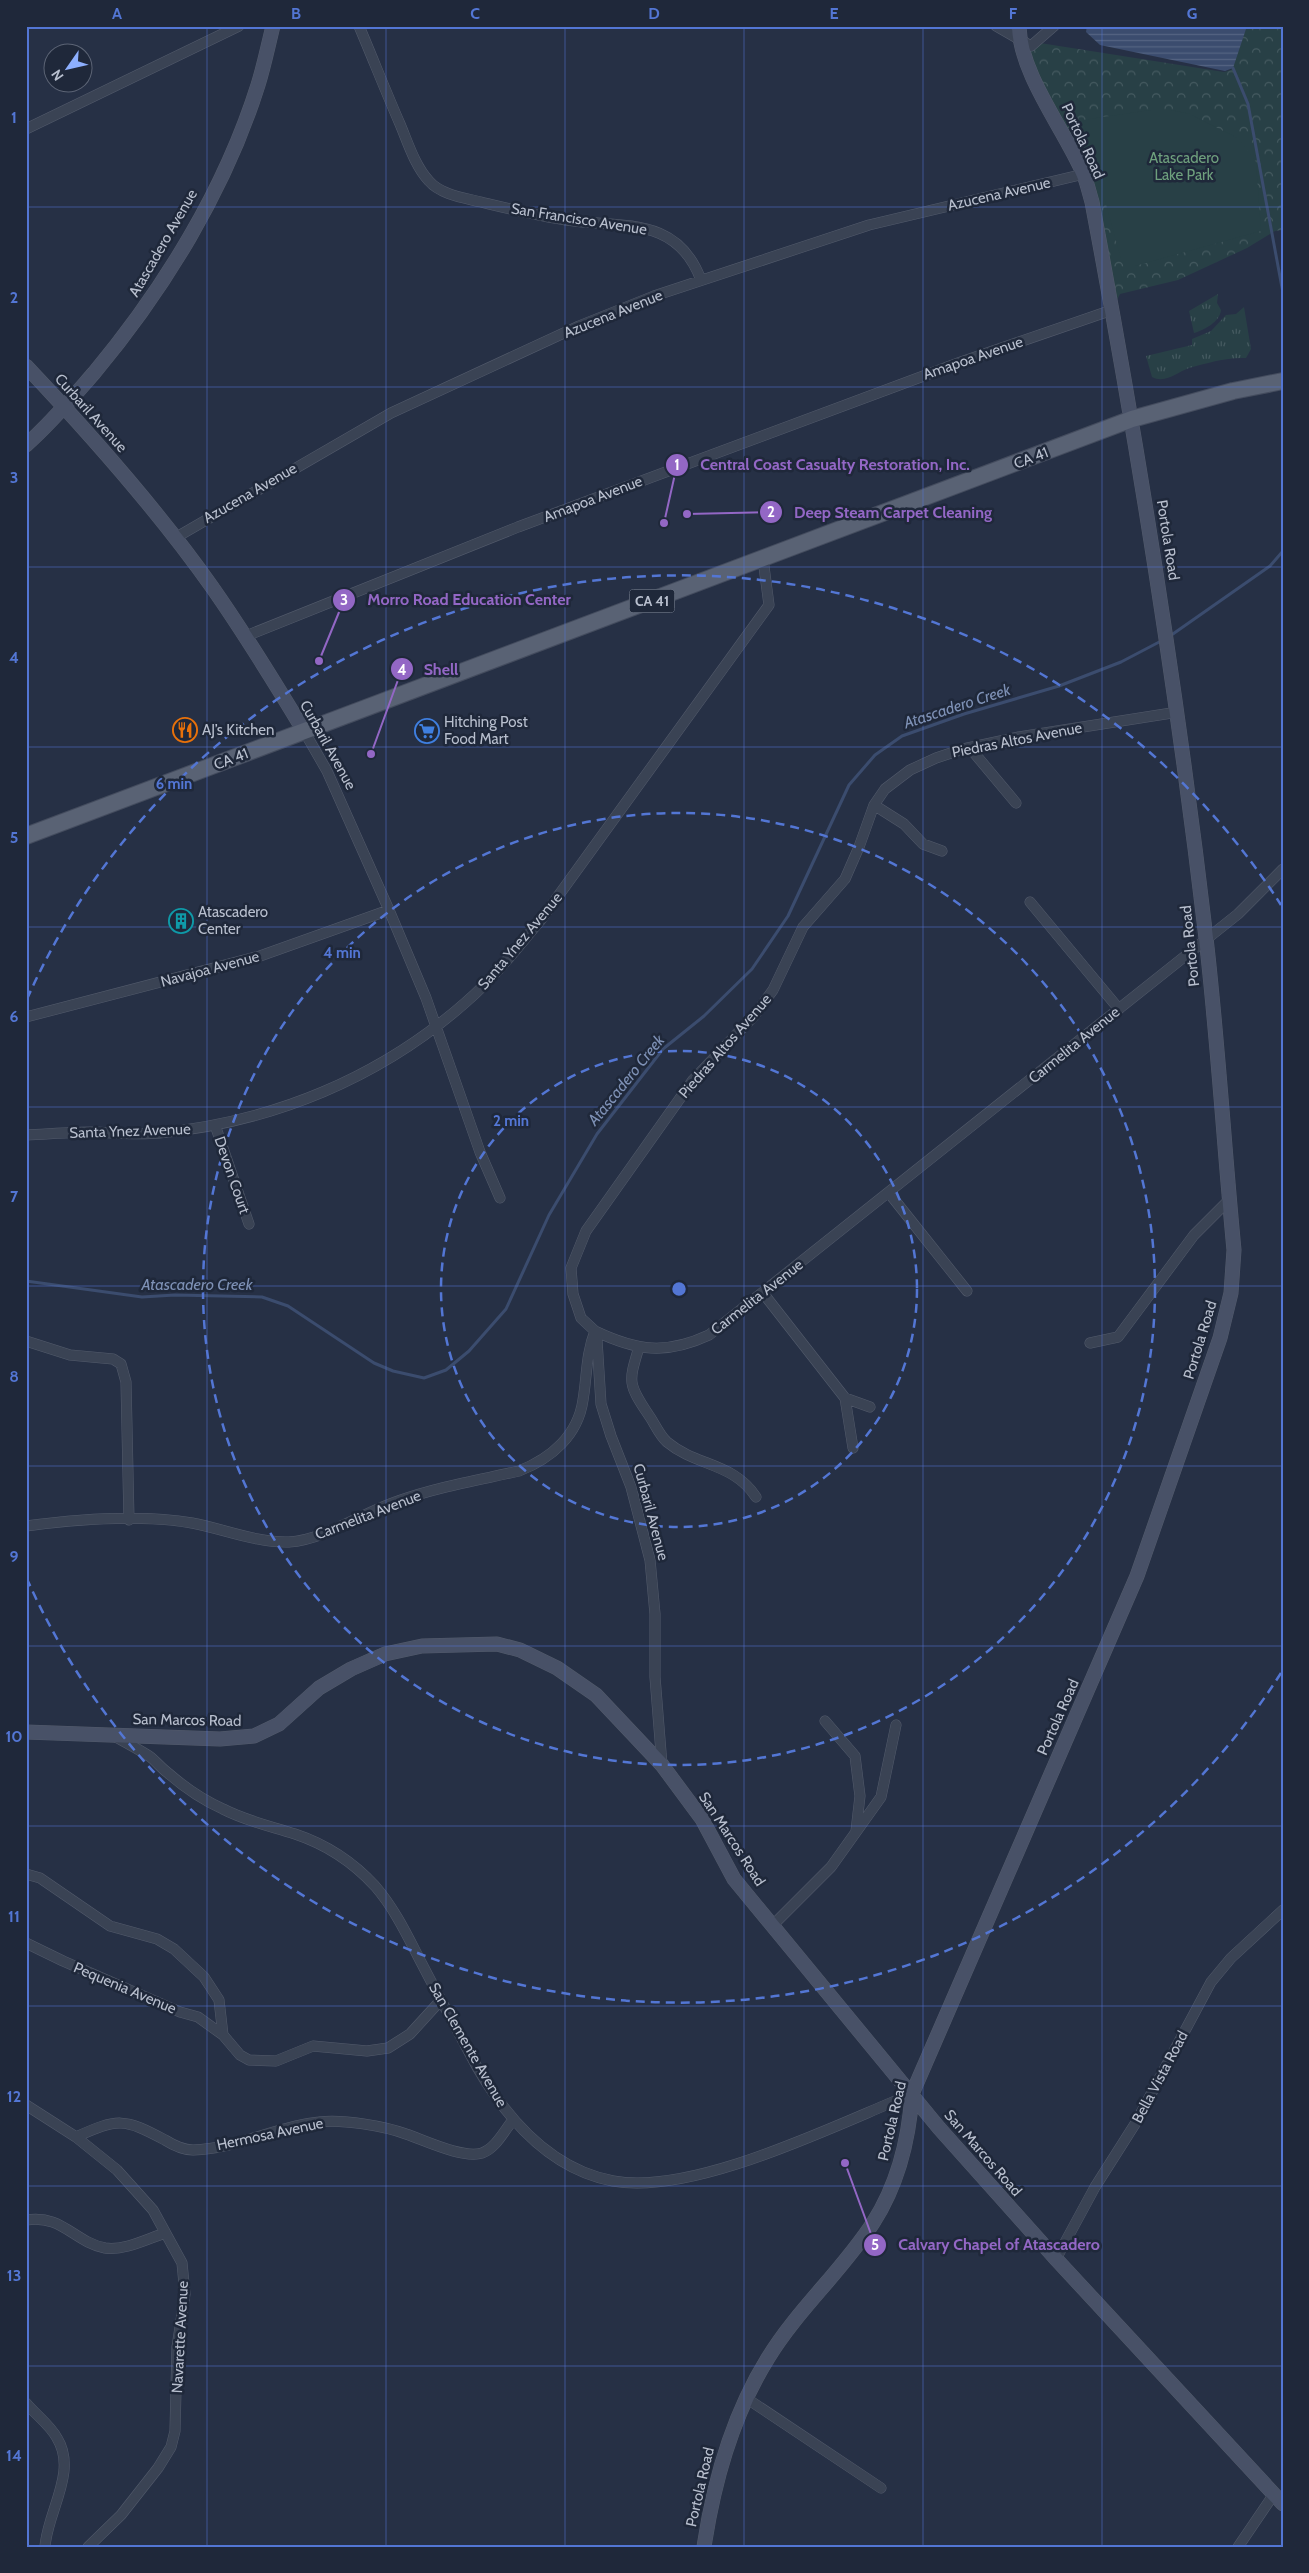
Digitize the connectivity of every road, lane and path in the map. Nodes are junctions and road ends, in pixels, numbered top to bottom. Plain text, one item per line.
1 (239, 26) edge
2 (273, 26) edge
3 (359, 26) edge
4 (996, 26) edge
5 (1054, 26) edge
6 (1019, 32) edge
7 (26, 129) edge
8 (1084, 174) junction
9 (701, 280) junction
10 (1112, 310) junction
11 (26, 366) edge
12 (1283, 381) edge
13 (64, 407) junction
14 (1132, 419) junction
15 (26, 445) edge
16 (175, 538) junction
17 (763, 560) junction
18 (246, 636) junction
19 (1178, 712) junction
20 (304, 731) junction
21 (970, 748) junction
22 (1016, 803) dead end
23 (874, 805) junction
24 (26, 836) edge
25 (942, 851) dead end
26 (1283, 869) edge
27 (1030, 902) dead end
28 (389, 910) junction
29 (1206, 939) junction
30 (1118, 1009) junction
31 (26, 1017) edge
32 (436, 1026) junction
33 (214, 1125) junction
34 (26, 1135) edge
35 (889, 1193) junction
36 (500, 1198) dead end
37 (1230, 1200) junction
38 (249, 1224) dead end
39 (967, 1291) dead end
40 (763, 1293) junction
41 (595, 1331) junction
42 (26, 1341) edge
43 (1090, 1344) dead end
44 (639, 1347) junction
45 (845, 1398) junction
46 (870, 1407) dead end
47 (853, 1448) dead end
48 (756, 1497) dead end
49 (129, 1520) junction
50 (26, 1526) edge
51 (825, 1721) dead end
52 (896, 1725) dead end
53 (26, 1732) edge
54 (113, 1735) junction
55 (662, 1764) junction
56 (856, 1832) junction
57 (26, 1874) edge
58 (1283, 1910) edge
59 (773, 1925) junction
60 (26, 1943) edge
61 (441, 2000) junction
62 (223, 2035) junction
63 (912, 2094) junction
64 (26, 2104) edge
65 (513, 2120) junction
66 (76, 2137) junction
67 (26, 2220) edge
68 (165, 2233) junction
69 (1056, 2259) junction
70 (746, 2398) junction
71 (26, 2403) edge
72 (881, 2488) dead end
73 (1278, 2499) edge
74 (45, 2547) edge
75 (88, 2547) edge
76 (704, 2547) edge
77 (1238, 2547) edge

1 - 7 street
2 - 13 street, Atascadero Avenue
3 - 9 street, San Francisco Avenue
4 - 6 street
5 - 6 street
6 - 8 street, Portola Road
8 - 9 street, Azucena Avenue
8 - 10 street, Portola Road
9 - 16 street, Azucena Avenue
10 - 14 street, Portola Road
10 - 18 street, Amapoa Avenue
11 - 13 street, Curbaril Avenue
12 - 14 main road, CA 41 / CA 41
13 - 15 street, Atascadero Avenue
13 - 16 street, Curbaril Avenue
14 - 17 main road, CA 41 / CA 41
14 - 19 street, Portola Road
16 - 18 street, Curbaril Avenue
17 - 20 main road, CA 41 / CA 41
17 - 32 street, Santa Ynez Avenue
18 - 20 street, Curbaril Avenue
19 - 21 street, Piedras Altos Avenue
19 - 29 street, Portola Road
20 - 24 main road, CA 41 / CA 41
20 - 28 street, Curbaril Avenue
21 - 22 street
21 - 23 street, Piedras Altos Avenue
23 - 25 street
23 - 41 street, Piedras Altos Avenue
26 - 29 street, Carmelita Avenue
27 - 30 street
28 - 31 street, Navajoa Avenue
28 - 32 street, Curbaril Avenue
29 - 30 street, Carmelita Avenue
29 - 37 street, Portola Road
30 - 35 street, Carmelita Avenue
32 - 33 street, Santa Ynez Avenue
32 - 36 street, Curbaril Avenue
33 - 34 street, Santa Ynez Avenue
33 - 38 street, Devon Court
35 - 39 street
35 - 40 street, Carmelita Avenue
37 - 43 street
37 - 63 street, Portola Road
40 - 44 street, Carmelita Avenue
40 - 45 street
41 - 44 street, Carmelita Avenue
41 - 49 street, Carmelita Avenue
41 - 55 street, Curbaril Avenue
42 - 49 street
44 - 48 street
45 - 46 street
45 - 47 street
49 - 50 street, Carmelita Avenue
51 - 56 street
52 - 56 street
53 - 54 street, San Marcos Road
54 - 55 street, San Marcos Road
54 - 61 street, San Clemente Avenue
55 - 59 street, San Marcos Road
56 - 59 street
57 - 62 street
58 - 69 street, Bella Vista Road
59 - 63 street, San Marcos Road
60 - 62 street, Pequenia Avenue
61 - 62 street, Pequenia Avenue
61 - 65 street, San Clemente Avenue
63 - 65 street, San Clemente Avenue
63 - 69 street, San Marcos Road
63 - 70 street, Portola Road
64 - 66 street, Navarette Avenue
65 - 66 street, Hermosa Avenue
66 - 68 street, Navarette Avenue
67 - 68 street
68 - 75 street, Navarette Avenue
69 - 73 street, San Marcos Road
70 - 72 street
70 - 76 street, Portola Road
71 - 74 street
73 - 77 street

